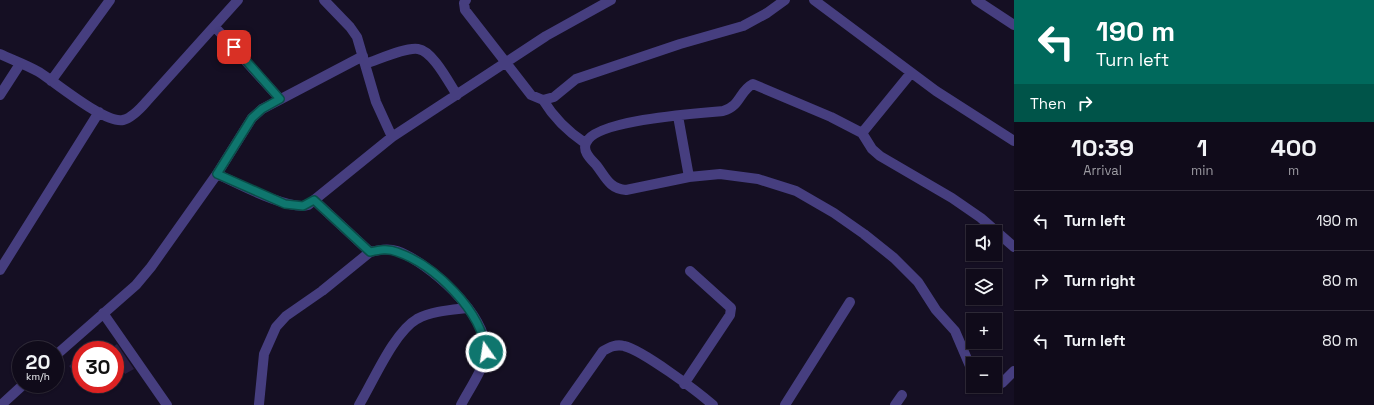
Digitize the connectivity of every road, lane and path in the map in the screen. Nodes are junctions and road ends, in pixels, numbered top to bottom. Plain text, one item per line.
1 (110, 0) edge
2 (238, 0) edge
3 (324, 0) edge
4 (466, 0) edge
5 (611, 0) edge
6 (785, 0) edge
7 (814, 0) edge
8 (976, 0) edge
9 (1014, 25) edge
10 (215, 26) junction
11 (0, 54) edge
12 (364, 60) junction
13 (506, 63) junction
14 (20, 64) junction
15 (911, 73) junction
16 (51, 81) junction
17 (0, 95) edge
18 (457, 95) junction
19 (280, 99) junction
20 (543, 100) junction
21 (99, 112) junction
22 (678, 116) junction
23 (862, 133) junction
24 (392, 137) junction
25 (1014, 141) edge
26 (585, 143) junction
27 (217, 174) junction
28 (689, 177) junction
29 (314, 200) junction
30 (1014, 248) edge
31 (370, 252) junction
32 (0, 270) edge
33 (690, 270) dead end
34 (850, 302) dead end
35 (468, 308) junction
36 (103, 313) junction
37 (64, 348) edge
38 (966, 357) edge
39 (1014, 371) edge
40 (1002, 383) edge
41 (684, 384) junction
42 (14, 393) edge
43 (902, 395) dead end
44 (259, 404) edge
45 (1, 405) edge
46 (167, 405) edge
47 (359, 405) edge
48 (461, 405) edge
49 (566, 405) edge
50 (713, 405) edge
51 (785, 405) edge
52 (896, 405) edge

1 - 16 street
2 - 10 street
3 - 12 street
4 - 13 street
5 - 13 street
6 - 20 street
7 - 15 street
8 - 9 street
10 - 19 street
10 - 21 street
11 - 14 street
12 - 18 street
12 - 19 street
12 - 24 street
13 - 18 street
13 - 20 street
14 - 16 street
14 - 17 street
15 - 23 street
15 - 25 street
16 - 21 street
18 - 24 street
19 - 27 street
20 - 26 street
21 - 32 street
22 - 23 street
22 - 26 street
22 - 28 street
23 - 30 street
24 - 29 street
26 - 28 street
27 - 29 street
27 - 36 street
28 - 38 street
29 - 31 street
31 - 35 street
31 - 44 street
33 - 41 street
34 - 51 street
35 - 47 street
35 - 48 street
36 - 37 street
36 - 46 street
39 - 40 street
41 - 49 street
41 - 50 street
42 - 45 street
43 - 52 street

